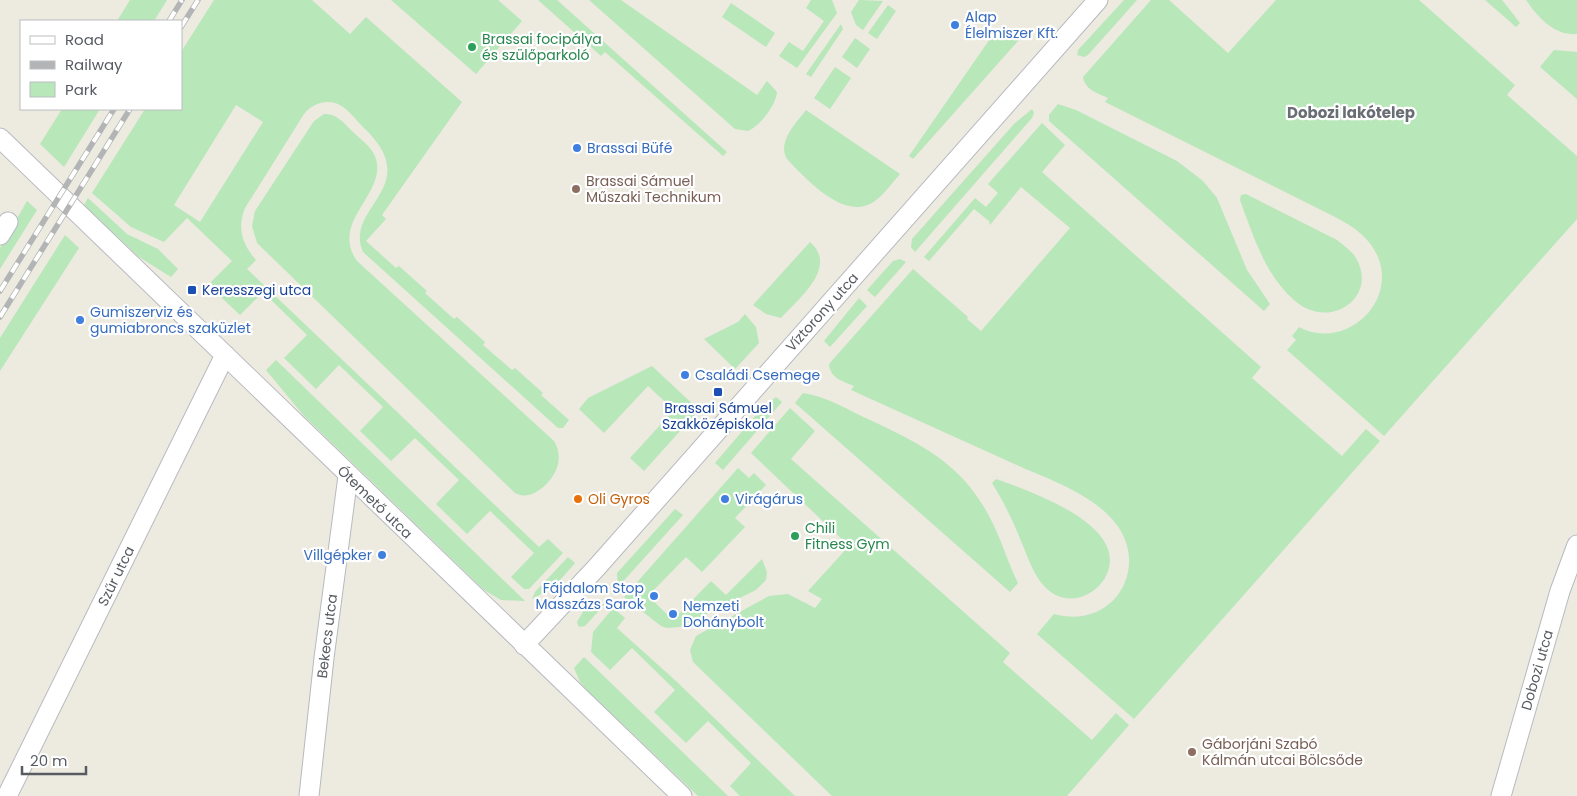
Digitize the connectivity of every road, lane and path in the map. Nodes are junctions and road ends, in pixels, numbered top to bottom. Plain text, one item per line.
1 (1098, 0) edge
2 (0, 138) edge
3 (225, 356) junction
4 (348, 476) junction
5 (1577, 545) edge
6 (524, 645) junction
7 (7, 796) edge
8 (309, 796) edge
9 (682, 796) edge
10 (1501, 796) edge

1 - 6 street, Víztorony utca
2 - 3 street, Ótemető utca
3 - 4 street, Ótemető utca
3 - 7 street, Szűr utca
4 - 6 street, Ótemető utca
4 - 8 street, Bekecs utca
5 - 10 street, Dobozi utca
6 - 9 street, Ótemető utca

